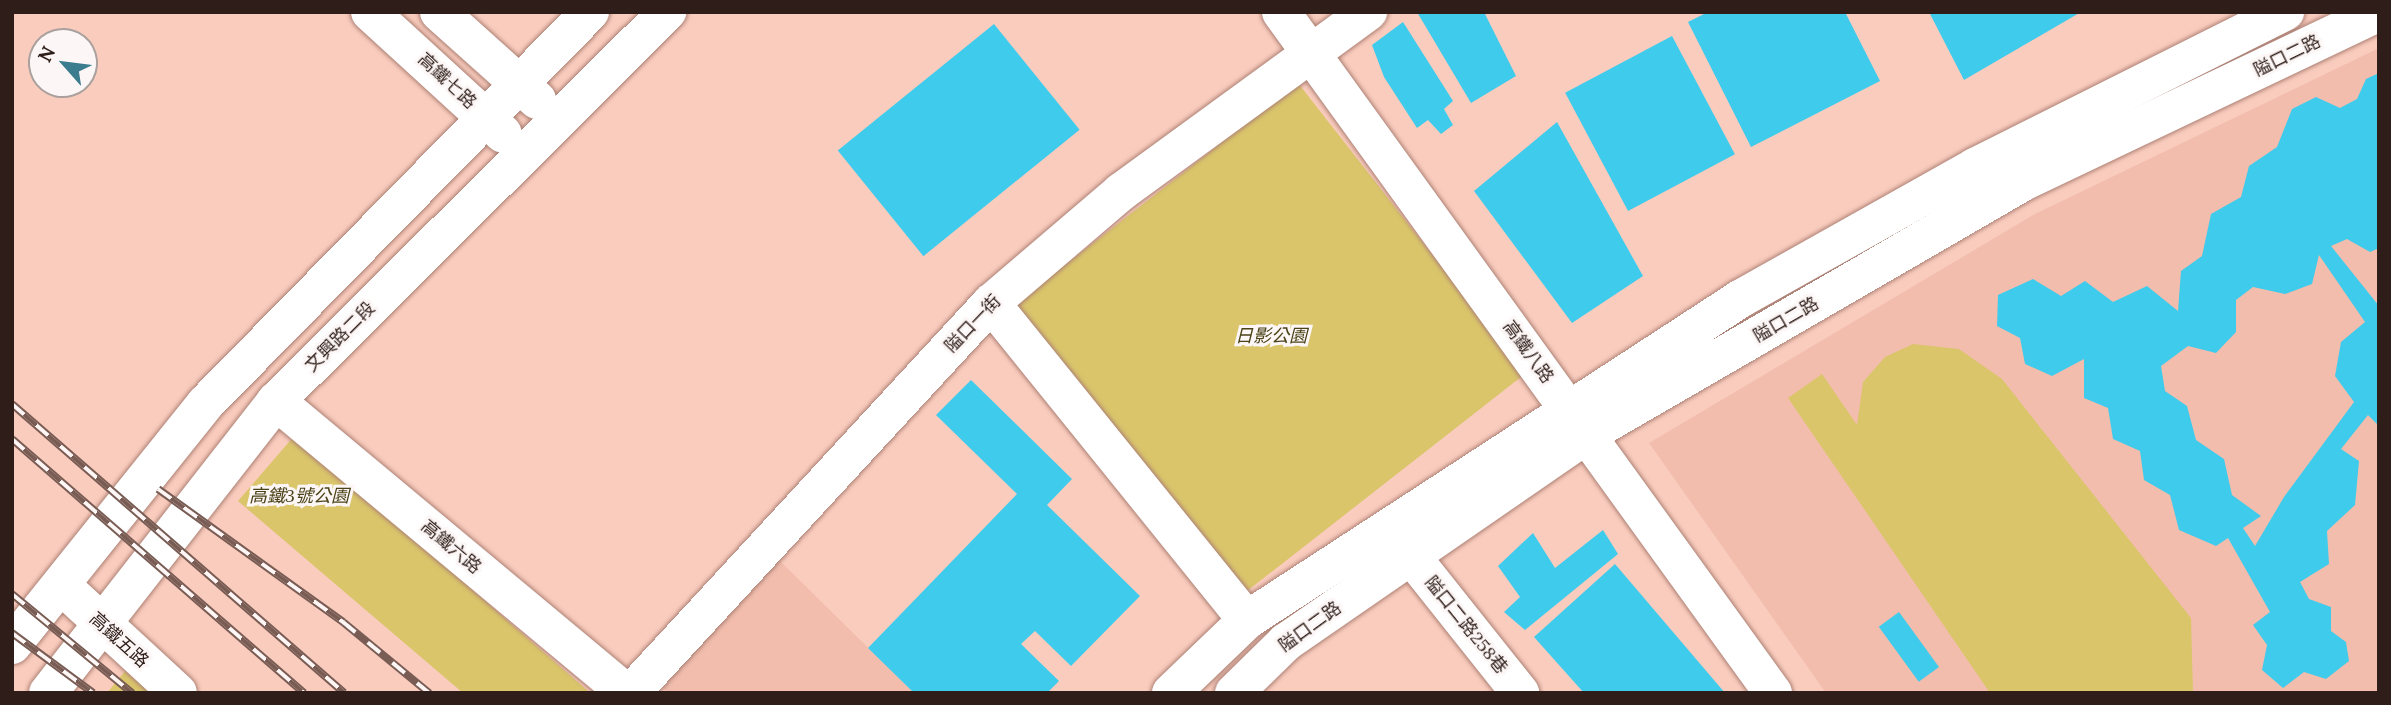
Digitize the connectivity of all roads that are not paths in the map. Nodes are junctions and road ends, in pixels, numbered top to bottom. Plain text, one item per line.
1 (370, 12) edge
2 (439, 12) edge
3 (590, 12) edge
4 (667, 12) edge
5 (1281, 12) edge
6 (1368, 12) edge
7 (2285, 12) edge
8 (2379, 12) edge
9 (1311, 54) junction
10 (519, 83) junction
11 (485, 117) junction
12 (556, 119) junction
13 (522, 152) junction
14 (991, 303) junction
15 (276, 401) junction
16 (1579, 421) junction
17 (1412, 557) junction
18 (61, 585) junction
19 (1247, 620) junction
20 (103, 627) junction
21 (12, 645) edge
22 (48, 693) edge
23 (178, 693) edge
24 (626, 693) edge
25 (631, 693) edge
26 (1171, 693) edge
27 (1234, 693) edge
28 (1520, 693) edge
29 (1773, 693) edge

1 - 11 street, 高鐵七路
2 - 10 street
3 - 10 street
4 - 12 street, 文興路二段
5 - 9 street, 高鐵八路
6 - 9 street, 隘口一街
7 - 16 street, 隘口二路
8 - 16 street, 隘口二路
9 - 14 street, 隘口一街
9 - 16 street, 高鐵八路
10 - 11 street
10 - 12 street
11 - 13 street, 高鐵七路
11 - 18 street
12 - 13 street, 文興路二段
13 - 15 street, 文興路二段
14 - 19 street
14 - 25 street, 隘口一街
15 - 20 street, 文興路二段
15 - 24 street, 高鐵六路
16 - 17 street, 隘口二路
16 - 19 street, 隘口二路
16 - 29 street, 高鐵八路
17 - 27 street, 隘口二路
17 - 28 street, 隘口二路258巷
18 - 20 street, 高鐵五路
18 - 21 street
19 - 26 street, 隘口二路
20 - 22 street, 文興路二段
20 - 23 street, 高鐵五路

